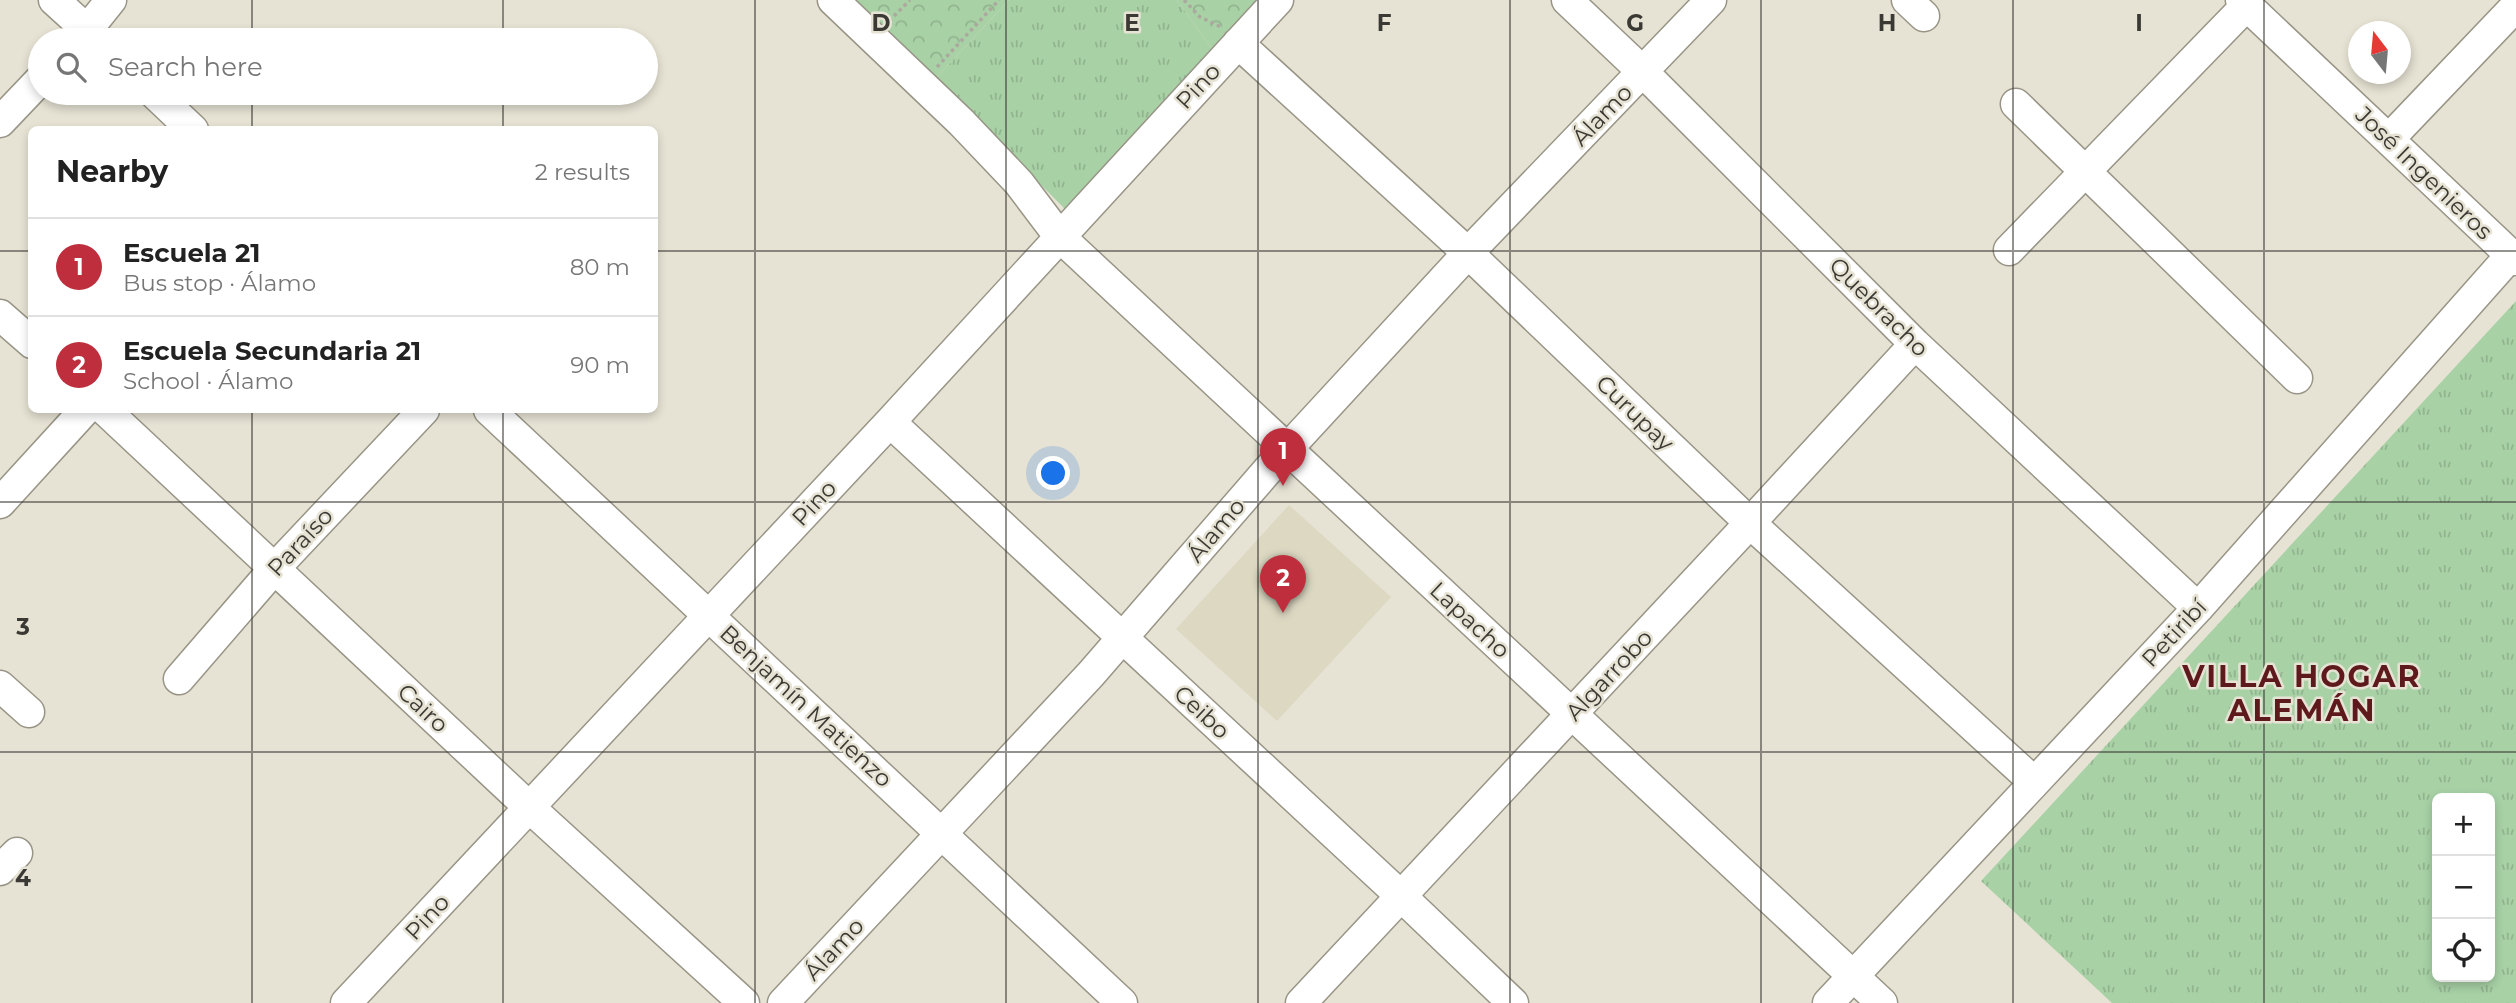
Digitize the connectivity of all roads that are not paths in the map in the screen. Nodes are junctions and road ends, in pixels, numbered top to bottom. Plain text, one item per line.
1 (54, 0) edge
2 (111, 0) edge
3 (833, 0) edge
4 (1278, 0) edge
5 (1567, 0) edge
6 (1711, 0) edge
7 (2244, 3) edge
8 (2516, 6) edge
9 (80, 28) edge
10 (94, 28) edge
11 (1243, 38) junction
12 (1643, 72) junction
13 (28, 93) edge
14 (2016, 103) dead end
15 (167, 105) edge
16 (0, 122) edge
17 (189, 126) edge
18 (2389, 139) junction
19 (2086, 172) junction
20 (1059, 236) junction
21 (2009, 250) dead end
22 (1468, 253) junction
23 (2513, 258) edge
24 (0, 315) edge
25 (28, 340) edge
26 (1915, 344) junction
27 (2297, 378) dead end
28 (82, 413) edge
29 (108, 413) edge
30 (421, 413) edge
31 (492, 413) edge
32 (890, 422) junction
33 (1288, 449) junction
34 (0, 503) edge
35 (1750, 523) junction
36 (274, 569) junction
37 (2197, 608) junction
38 (709, 615) junction
39 (1121, 638) junction
40 (180, 679) dead end
41 (0, 685) edge
42 (29, 712) dead end
43 (1571, 716) junction
44 (2034, 782) junction
45 (530, 808) junction
46 (942, 835) junction
47 (1402, 897) junction
48 (1853, 976) junction
49 (356, 999) edge
50 (744, 1003) edge
51 (783, 1003) edge
52 (1122, 1003) edge
53 (1301, 1003) edge
54 (1513, 1003) edge
55 (1828, 1003) edge
56 (1882, 1003) edge

1 - 9 street
2 - 10 street
3 - 20 street, Lapacho
4 - 11 street, Pino
5 - 12 street, Quebracho
6 - 12 street, Álamo
7 - 18 street, José Ingenieros
7 - 19 street
8 - 18 street
11 - 20 street, Pino
11 - 22 street, Curupay
12 - 22 street, Álamo
12 - 26 street, Quebracho
13 - 16 street
14 - 19 street
15 - 17 street
18 - 23 street, José Ingenieros
19 - 21 street
19 - 27 street
20 - 32 street, Pino
20 - 33 street, Lapacho
22 - 33 street, Álamo
22 - 35 street, Curupay
23 - 37 street, Petiribí
24 - 25 street
26 - 35 street, Algarrobo
26 - 37 street, Quebracho
28 - 34 street
29 - 36 street, Cairo
30 - 36 street, Paraíso
31 - 38 street, Benjamín Matienzo
32 - 38 street, Pino
32 - 39 street, Ceibo
33 - 39 street, Álamo
33 - 43 street, Lapacho
35 - 43 street, Algarrobo
35 - 44 street, Curupay
36 - 40 street, Paraíso
36 - 45 street, Cairo
37 - 44 street, Petiribí
38 - 45 street, Pino
38 - 46 street, Benjamín Matienzo
39 - 46 street, Álamo
39 - 47 street, Ceibo
41 - 42 street
43 - 47 street, Algarrobo
43 - 48 street, Lapacho
44 - 48 street, Petiribí
45 - 49 street, Pino
45 - 50 street, Cairo
46 - 51 street, Álamo
46 - 52 street, Benjamín Matienzo
47 - 53 street, Algarrobo
47 - 54 street, Ceibo
48 - 55 street, Petiribí
48 - 56 street, Lapacho

